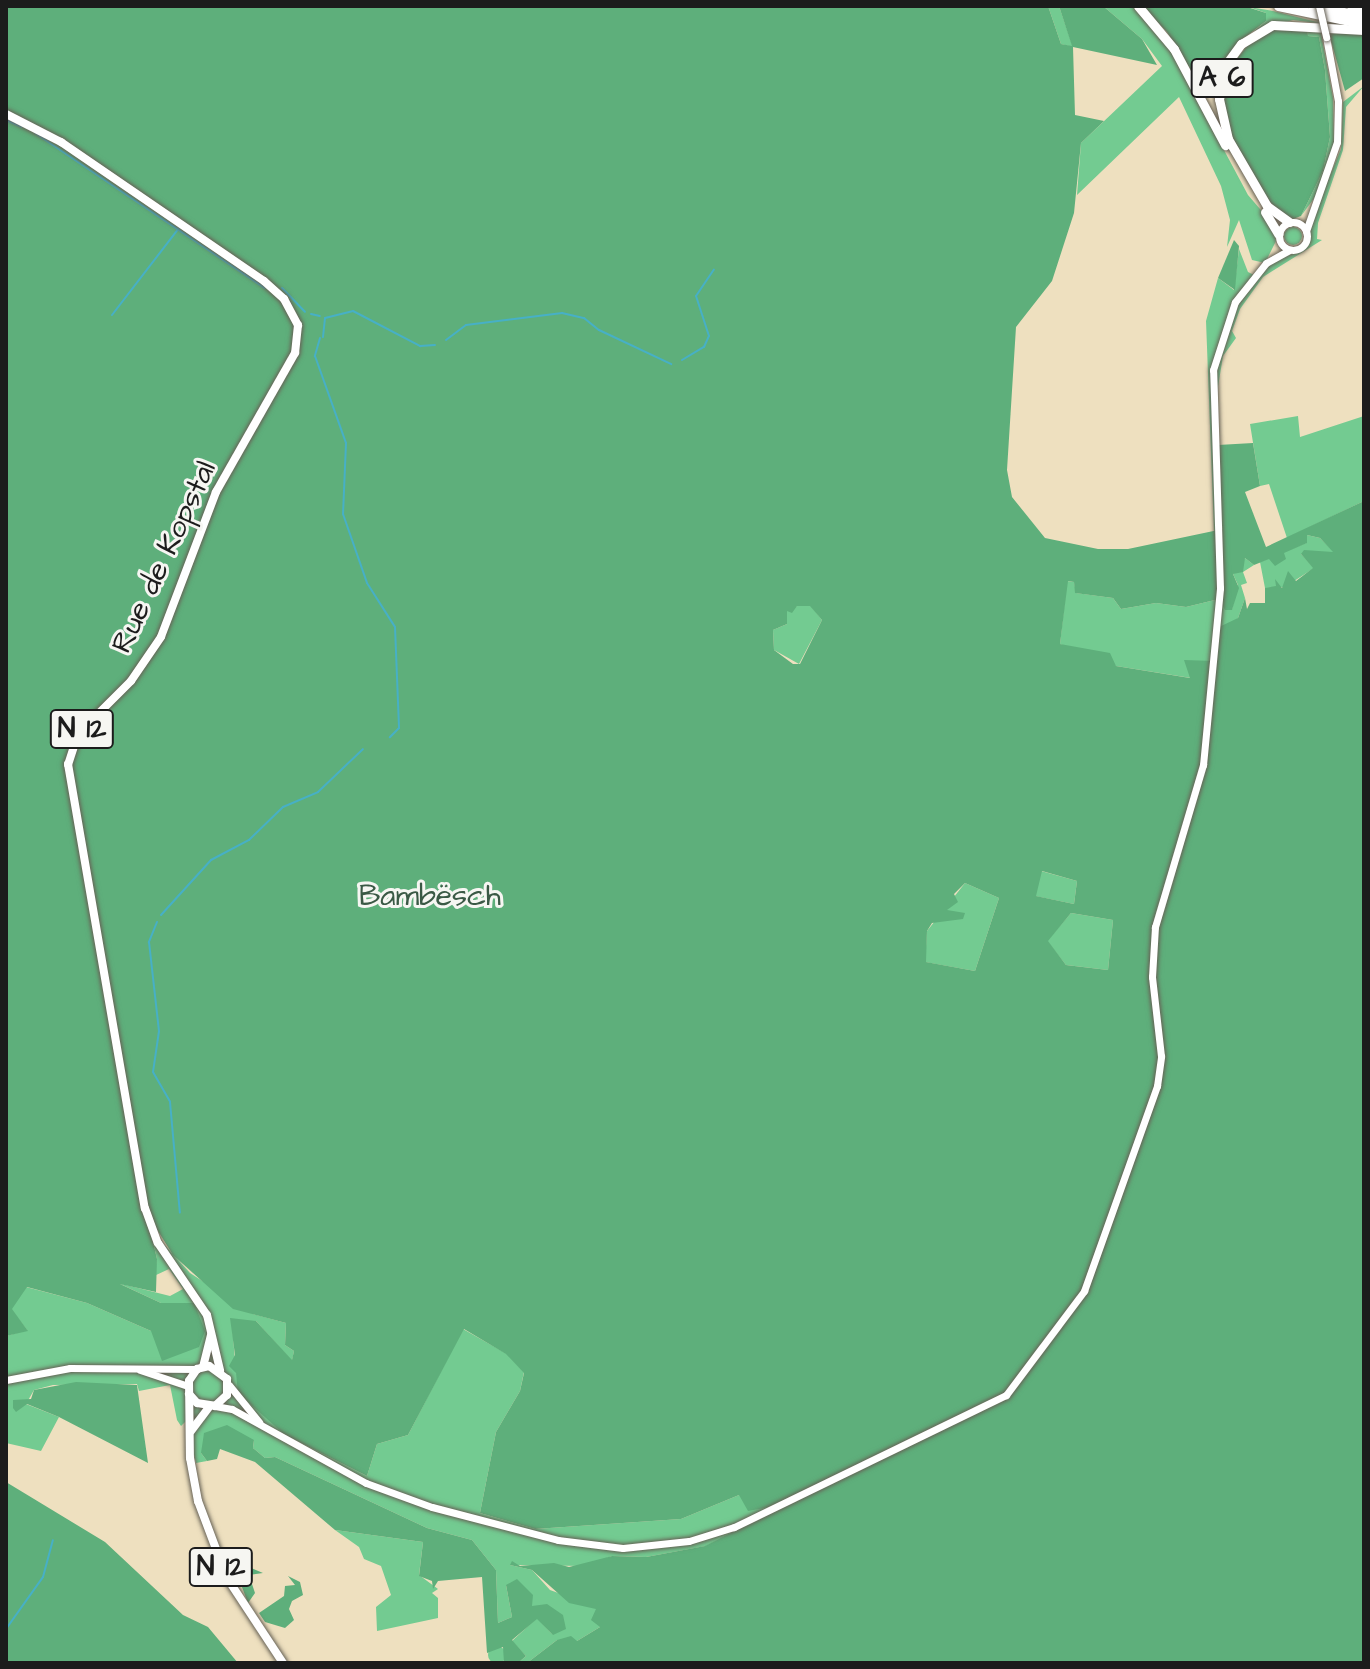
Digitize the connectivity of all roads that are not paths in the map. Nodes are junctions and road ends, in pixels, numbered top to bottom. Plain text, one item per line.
1 (1138, 6) edge
2 (1278, 6) edge
3 (1312, 6) edge
4 (1319, 6) edge
5 (1351, 6) edge
6 (1364, 9) edge
7 (1364, 16) edge
8 (1364, 24) edge
9 (1364, 30) edge
10 (6, 114) edge
11 (1316, 205) junction
12 (1293, 222) junction
13 (1306, 231) junction
14 (1278, 237) junction
15 (1289, 250) junction
16 (1266, 263) junction
17 (212, 1330) junction
18 (134, 1368) junction
19 (200, 1368) junction
20 (220, 1370) junction
21 (6, 1380) edge
22 (229, 1385) junction
23 (188, 1390) junction
24 (212, 1406) junction
25 (267, 1429) junction
26 (191, 1432) junction
27 (283, 1663) edge

1 - 14 highway
2 - 8 highway
3 - 7 highway
4 - 11 main road, bridge
5 - 6 highway
9 - 12 highway, A 6
10 - 17 main road, Rue de Kopstal / N 12
11 - 12 main road
11 - 13 main road
12 - 13 main road
12 - 14 main road
13 - 15 main road
14 - 15 main road
14 - 16 main road
15 - 16 main road
16 - 25 main road
17 - 19 main road
17 - 20 main road, Rue de Kopstal / N 12
18 - 19 main road
18 - 21 main road
18 - 23 main road
19 - 20 main road
19 - 23 main road
20 - 22 main road
22 - 24 main road
22 - 25 main road
23 - 24 main road
23 - 26 main road, N 12
24 - 25 main road
24 - 26 main road
26 - 27 main road, N 12

